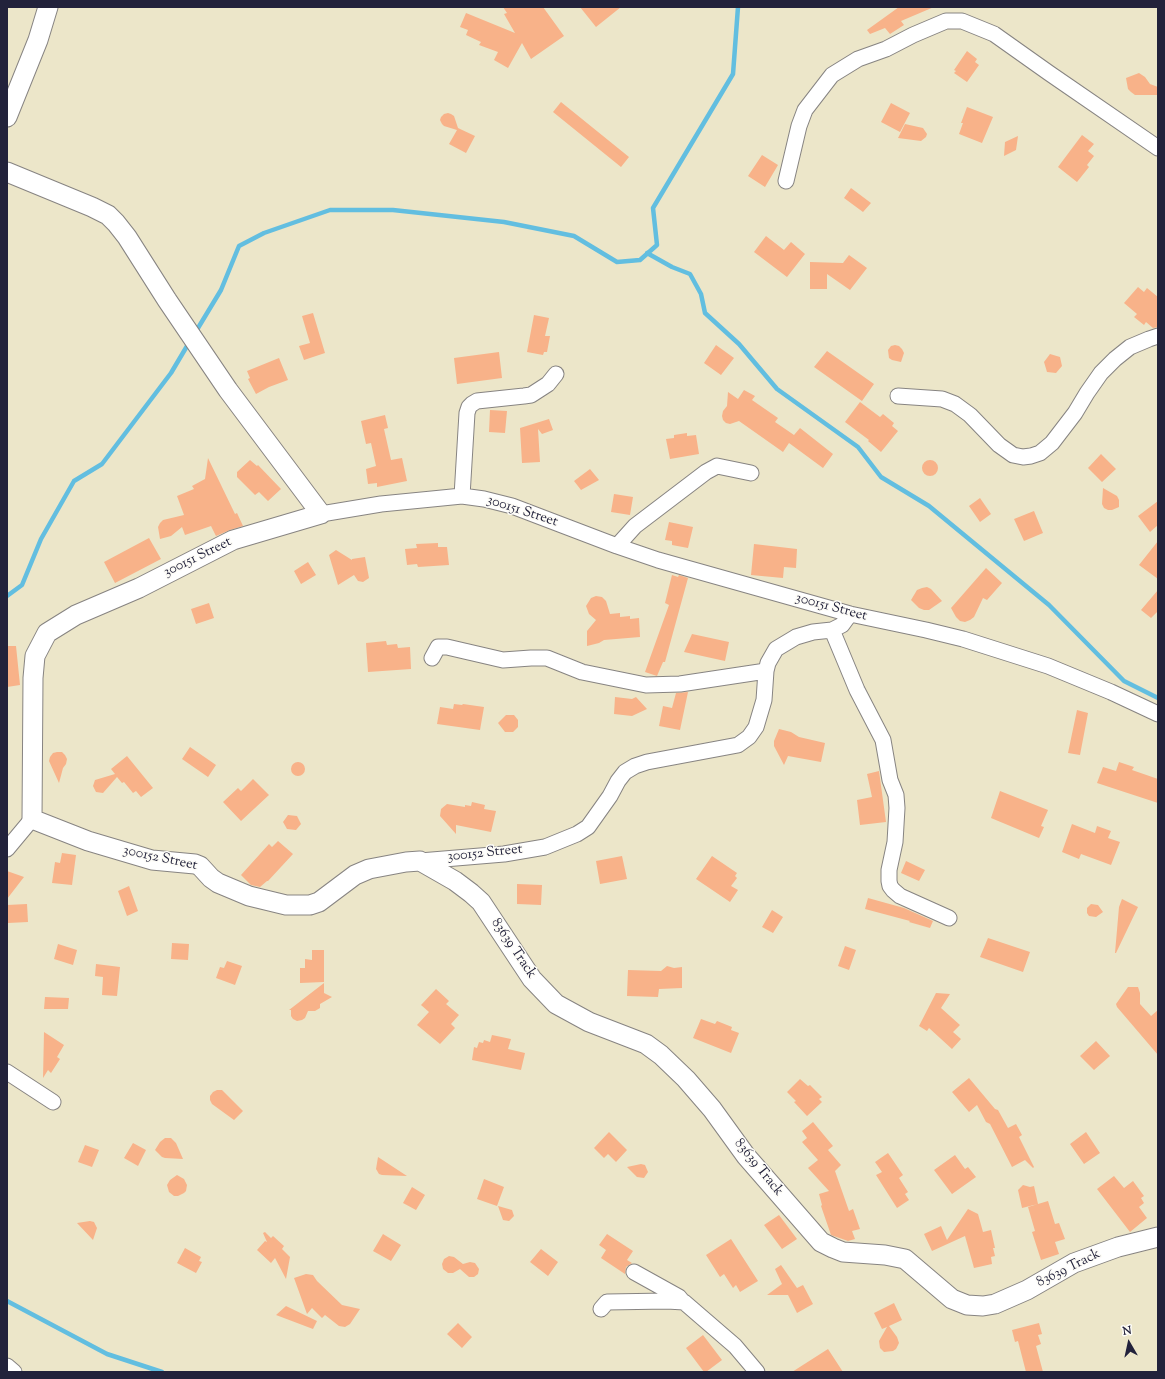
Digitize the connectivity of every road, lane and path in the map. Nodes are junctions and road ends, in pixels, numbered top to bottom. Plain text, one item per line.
1 (48, 7) edge
2 (7, 117) edge
3 (1158, 148) edge
4 (7, 172) edge
5 (786, 181) dead end
6 (1158, 336) edge
7 (556, 374) dead end
8 (898, 396) dead end
9 (751, 473) dead end
10 (462, 496) junction
11 (321, 514) junction
12 (618, 546) junction
13 (850, 614) junction
14 (832, 630) junction
15 (432, 658) dead end
16 (766, 671) junction
17 (1158, 714) edge
18 (32, 819) junction
19 (7, 849) edge
20 (420, 861) junction
21 (949, 918) dead end
22 (7, 1072) edge
23 (53, 1102) dead end
24 (1158, 1237) edge
25 (634, 1272) dead end
26 (684, 1302) junction
27 (601, 1309) dead end
28 (7, 1366) edge
29 (14, 1372) edge
30 (757, 1372) edge

1 - 2 street
3 - 5 street
4 - 11 street
6 - 8 street
7 - 10 street
9 - 12 street
10 - 11 street, 300151 Street
10 - 12 street, 300151 Street
11 - 18 street, 300151 Street
12 - 13 street, 300151 Street
13 - 14 street
13 - 17 street, 300151 Street
14 - 16 street, 300152 Street
14 - 21 street
15 - 16 street
16 - 20 street, 300152 Street
18 - 19 street
18 - 20 street, 300152 Street
20 - 24 street, 83639 Track
22 - 23 street
25 - 26 street
26 - 27 street
26 - 30 street
28 - 29 street

